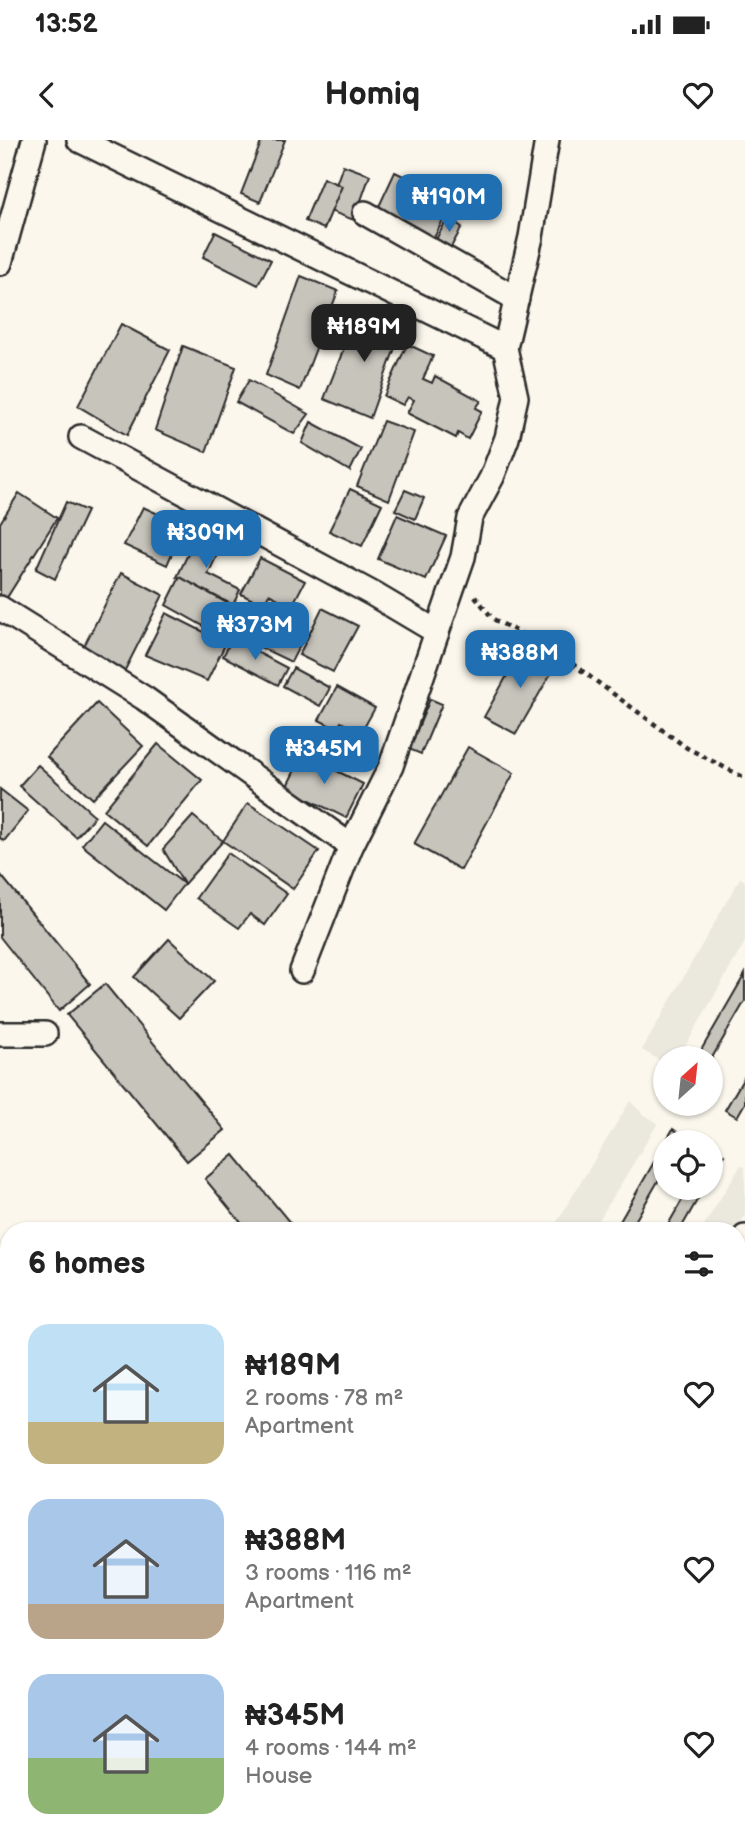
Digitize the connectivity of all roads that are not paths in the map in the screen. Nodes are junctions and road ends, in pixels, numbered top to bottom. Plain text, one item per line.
1 (34, 140) edge
2 (79, 140) edge
3 (547, 140) edge
4 (365, 213) dead end
5 (0, 263) edge
6 (517, 299) junction
7 (505, 348) junction
8 (80, 437) dead end
9 (0, 608) edge
10 (437, 632) junction
11 (351, 846) junction
12 (302, 971) dead end
13 (0, 1034) edge
14 (45, 1034) dead end

1 - 5 street
2 - 7 street
3 - 6 street
4 - 6 street
6 - 7 street
7 - 10 street
8 - 10 street
9 - 11 street
10 - 11 street
11 - 12 street
13 - 14 street

